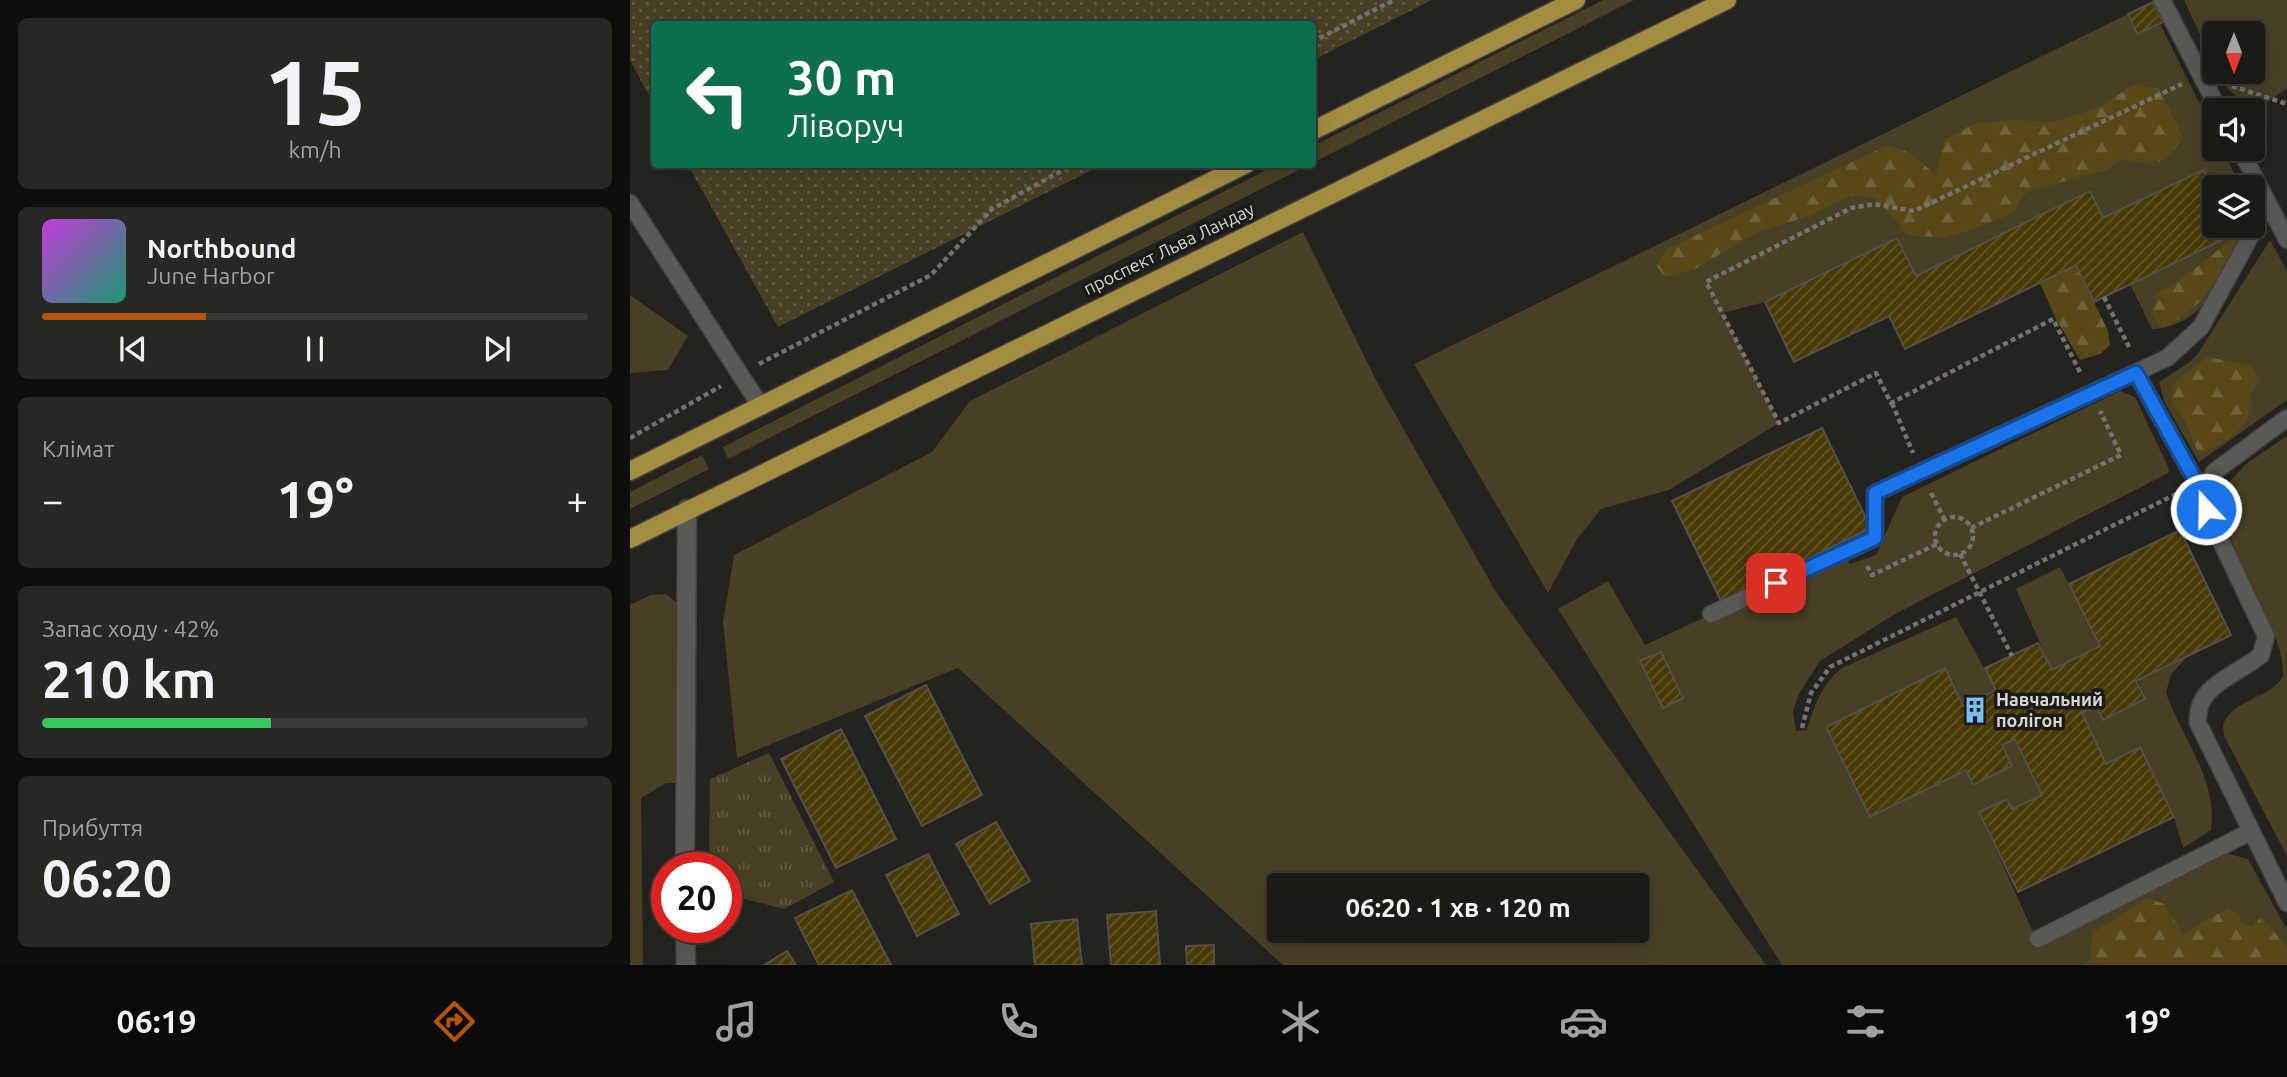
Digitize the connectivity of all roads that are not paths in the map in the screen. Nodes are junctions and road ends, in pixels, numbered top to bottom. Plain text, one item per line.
1 (1576, 0) edge
2 (1727, 0) edge
3 (2162, 0) edge
4 (2213, 98) edge
5 (1316, 129) edge
6 (2245, 161) edge
7 (1238, 168) edge
8 (630, 203) edge
9 (2268, 204) junction
10 (2287, 240) edge
11 (2138, 372) junction
12 (761, 407) junction
13 (2287, 418) edge
14 (630, 471) edge
15 (2201, 490) junction
16 (687, 509) junction
17 (630, 539) edge
18 (1711, 614) dead end
19 (2250, 832) junction
20 (685, 852) edge
21 (2287, 903) edge
22 (2038, 939) dead end
23 (685, 943) edge
24 (686, 965) edge

1 - 5 main road
2 - 16 main road, проспект Льва Ландау
3 - 4 lane
6 - 9 lane
7 - 12 main road
8 - 12 lane
9 - 10 lane
9 - 11 lane
11 - 15 lane
11 - 18 lane
12 - 14 main road
13 - 15 lane
15 - 19 lane
16 - 17 main road, проспект Льва Ландау
16 - 20 street
19 - 21 lane
19 - 22 lane
23 - 24 street

